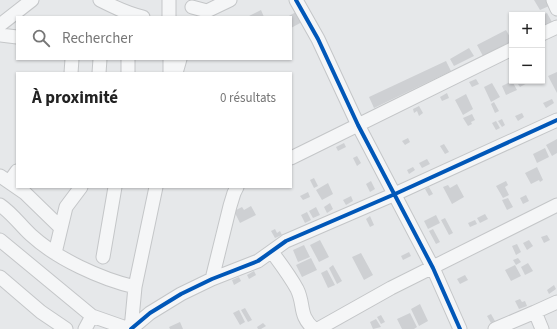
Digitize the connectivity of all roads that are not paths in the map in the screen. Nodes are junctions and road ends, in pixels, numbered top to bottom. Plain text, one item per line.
1 (32, 0) edge
2 (169, 0) edge
3 (230, 0) edge
4 (296, 0) edge
5 (553, 0) edge
6 (105, 7) edge
7 (191, 8) edge
8 (557, 9) edge
9 (137, 16) edge
10 (170, 16) edge
11 (0, 25) edge
12 (557, 27) edge
13 (545, 33) edge
14 (0, 35) edge
15 (16, 37) edge
16 (509, 50) edge
17 (72, 60) edge
18 (128, 60) edge
19 (170, 60) edge
20 (180, 60) edge
21 (71, 72) edge
22 (128, 72) edge
23 (170, 72) edge
24 (176, 72) edge
25 (557, 120) edge
26 (358, 125) junction
27 (292, 158) edge
28 (16, 172) edge
29 (5, 179) edge
30 (16, 187) edge
31 (18, 188) edge
32 (80, 188) edge
33 (115, 188) edge
34 (156, 188) edge
35 (237, 188) edge
36 (395, 194) junction
37 (0, 205) edge
38 (557, 205) edge
39 (60, 227) junction
40 (0, 240) edge
41 (272, 252) junction
42 (55, 253) junction
43 (103, 257) dead end
44 (433, 268) junction
45 (0, 277) edge
46 (212, 279) junction
47 (135, 287) junction
48 (557, 302) edge
49 (535, 312) junction
50 (92, 316) junction
51 (66, 329) edge
52 (85, 329) edge
53 (130, 329) edge
54 (314, 329) edge
55 (318, 329) edge
56 (460, 329) edge
57 (495, 329) edge
58 (542, 329) edge

1 - 11 street
2 - 10 street
3 - 7 street
4 - 26 street
5 - 8 street
6 - 9 street
12 - 13 street
14 - 15 street
16 - 26 street
17 - 21 street
18 - 22 street
19 - 23 street
20 - 24 street
25 - 36 street
26 - 27 street
26 - 36 street
28 - 29 street
29 - 30 street
31 - 39 street
32 - 39 street
33 - 43 street
34 - 47 street
35 - 46 street
36 - 41 street
36 - 44 street
37 - 42 street
38 - 44 street
39 - 42 street
40 - 50 street
41 - 46 street
41 - 54 street
42 - 47 street
44 - 55 street
44 - 56 street
45 - 51 street
46 - 53 street
47 - 53 street
48 - 49 street
49 - 57 street
49 - 58 street
50 - 52 street
50 - 53 street

